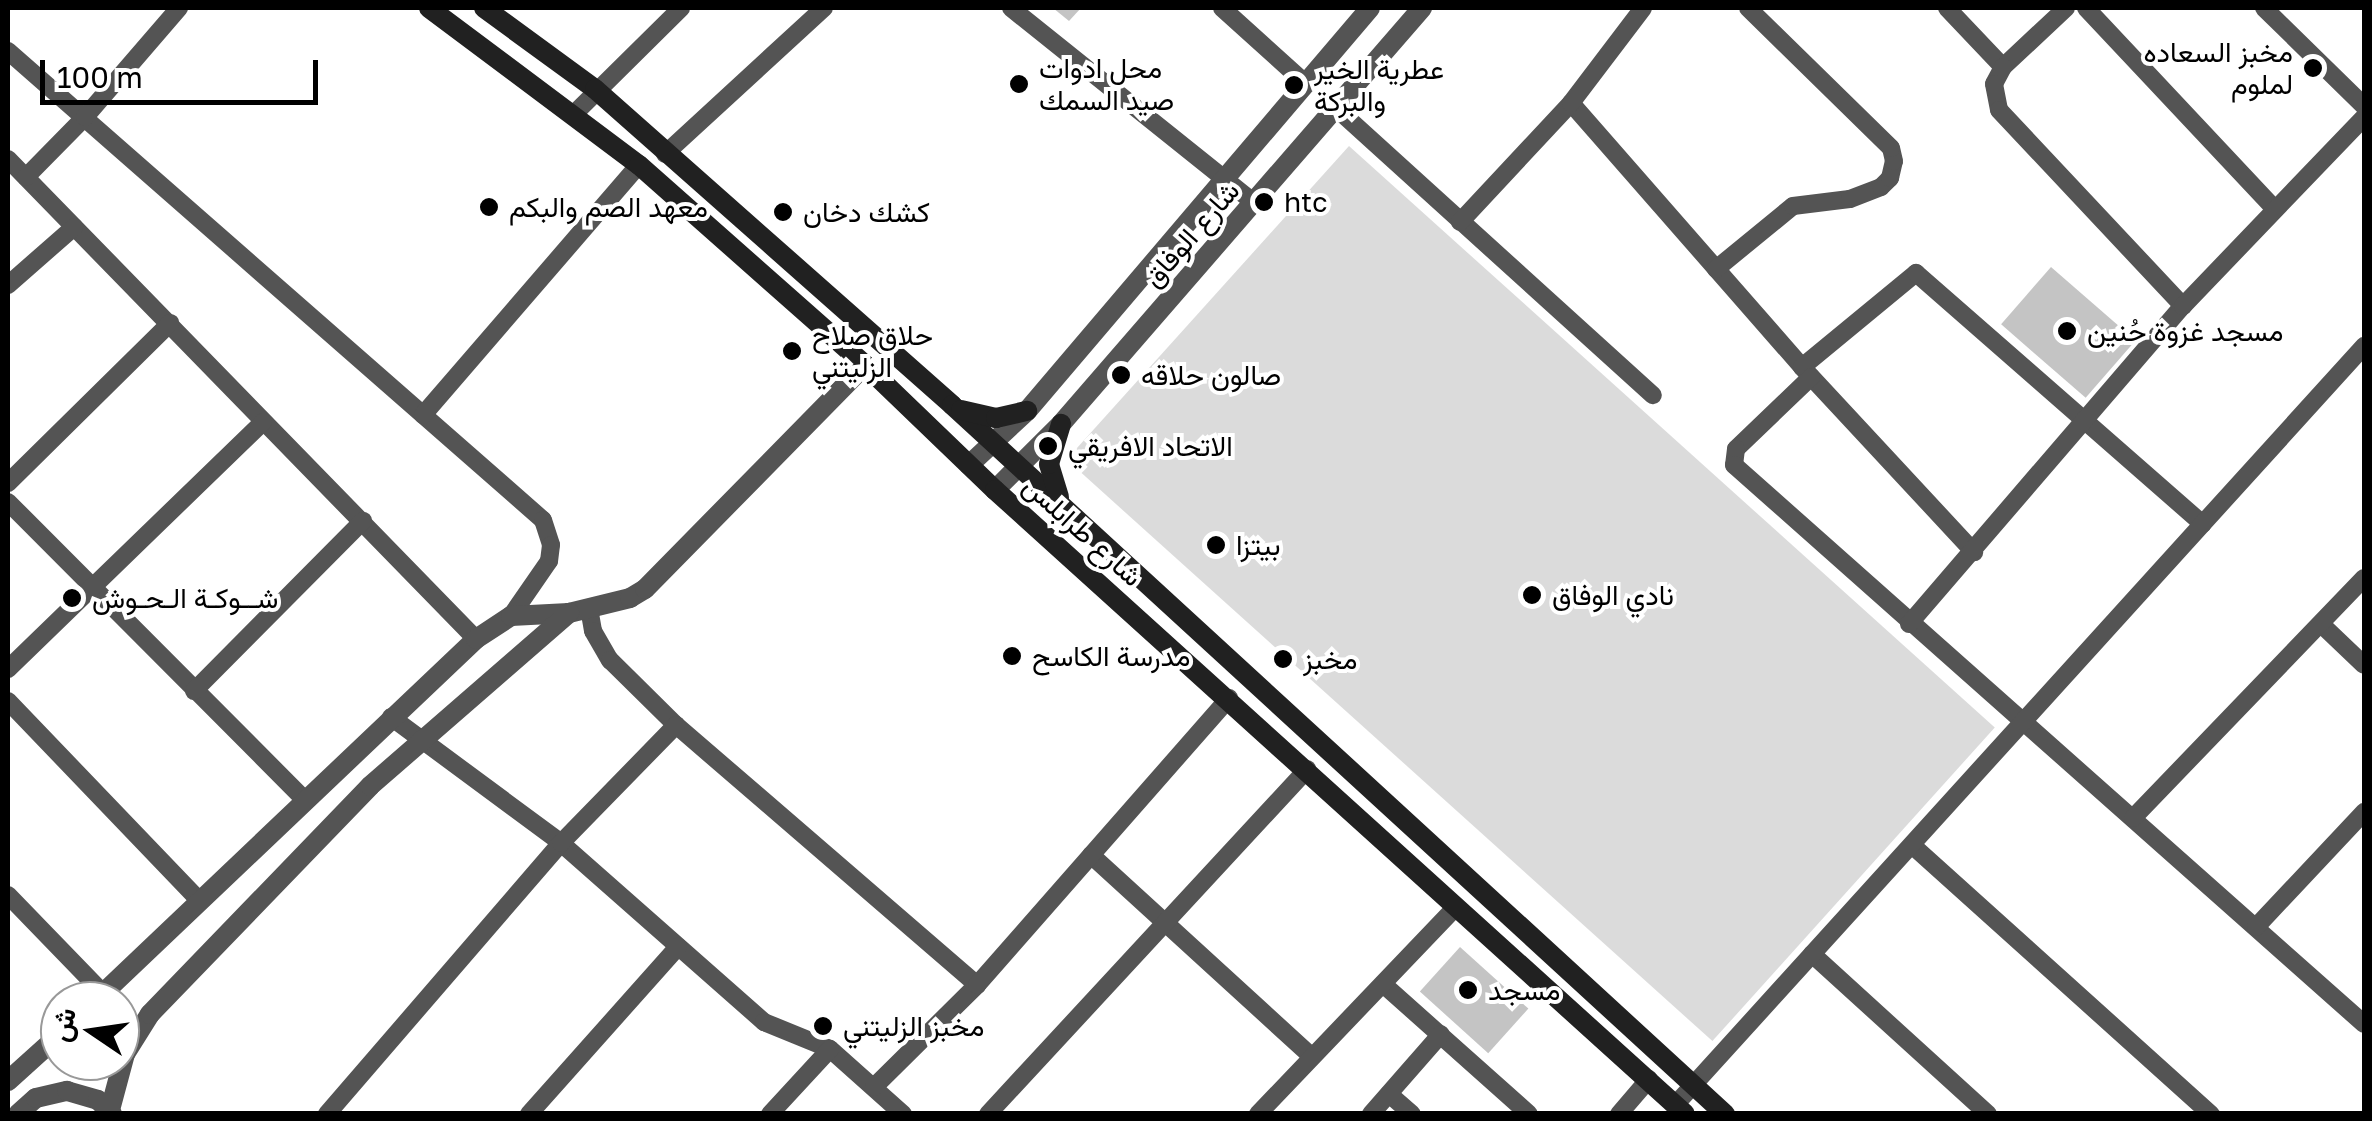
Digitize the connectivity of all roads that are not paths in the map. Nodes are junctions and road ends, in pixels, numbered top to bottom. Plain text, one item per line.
1 (179, 8) edge
2 (429, 8) edge
3 (484, 8) edge
4 (681, 8) edge
5 (824, 8) edge
6 (1010, 8) edge
7 (1222, 8) edge
8 (1370, 8) edge
9 (1422, 8) edge
10 (1644, 8) edge
11 (1748, 8) edge
12 (1947, 8) edge
13 (2066, 8) edge
14 (2086, 8) edge
15 (2264, 8) edge
16 (8, 51) edge
17 (2003, 68) junction
18 (1304, 82) junction
19 (595, 89) junction
20 (1571, 103) junction
21 (2364, 106) edge
22 (1334, 107) junction
23 (573, 115) junction
24 (85, 118) junction
25 (2364, 118) edge
26 (665, 154) junction
27 (8, 159) edge
28 (640, 165) junction
29 (26, 178) junction
30 (1222, 179) junction
31 (1254, 203) junction
32 (2275, 209) junction
33 (1460, 222) junction
34 (74, 227) junction
35 (1716, 269) junction
36 (8, 285) edge
37 (2183, 306) junction
38 (170, 323) junction
39 (2364, 346) edge
40 (865, 365) junction
41 (1807, 372) junction
42 (1653, 396) dead end
43 (952, 405) junction
44 (1027, 411) junction
45 (423, 415) junction
46 (2083, 419) junction
47 (263, 422) junction
48 (1061, 424) junction
49 (992, 444) junction
50 (969, 464) junction
51 (1019, 466) junction
52 (8, 483) edge
53 (995, 490) junction
54 (8, 502) edge
55 (1062, 503) junction
56 (363, 521) junction
57 (2203, 524) junction
58 (1974, 552) junction
59 (2364, 578) edge
60 (92, 588) junction
61 (579, 610) junction
62 (511, 616) junction
63 (1909, 624) junction
64 (2320, 624) junction
65 (476, 638) junction
66 (2364, 665) edge
67 (8, 669) edge
68 (194, 691) junction
69 (1229, 698) junction
70 (8, 700) edge
71 (391, 718) junction
72 (2024, 722) junction
73 (676, 725) junction
74 (422, 740) junction
75 (1306, 769) junction
76 (304, 799) junction
77 (2364, 812) edge
78 (2133, 818) junction
79 (561, 843) junction
80 (1913, 846) junction
81 (1091, 855) junction
82 (8, 895) edge
83 (198, 899) junction
84 (1456, 907) junction
85 (1161, 923) junction
86 (2256, 927) junction
87 (678, 946) junction
88 (1812, 954) junction
89 (85, 981) edge
90 (115, 981) edge
91 (1383, 984) junction
92 (977, 985) junction
93 (2364, 1024) edge
94 (1442, 1034) junction
95 (830, 1048) junction
96 (40, 1052) edge
97 (1312, 1057) junction
98 (1649, 1080) junction
99 (8, 1081) edge
100 (1693, 1084) junction
101 (874, 1087) junction
102 (1388, 1094) junction
103 (1681, 1109) edge
104 (111, 1112) edge
105 (18, 1114) edge
106 (326, 1114) edge
107 (529, 1114) edge
108 (770, 1114) edge
109 (902, 1114) edge
110 (988, 1114) edge
111 (1258, 1114) edge
112 (1371, 1114) edge
113 (1412, 1114) edge
114 (1530, 1114) edge
115 (1619, 1114) edge
116 (1725, 1114) edge
117 (1988, 1114) edge
118 (2211, 1114) edge

1 - 24 street
2 - 23 main road, شارع طرابلس
3 - 19 main road, شارع طرابلس
4 - 19 street
5 - 26 street
6 - 30 street
7 - 18 street
8 - 18 street, شارع الوفاق
9 - 22 street, شارع الوفاق
10 - 20 street
11 - 35 street
12 - 17 street
13 - 17 street
14 - 32 street
15 - 21 street
16 - 24 street
17 - 37 street
18 - 30 street, شارع الوفاق
19 - 23 street
19 - 26 main road, شارع طرابلس
20 - 33 street
20 - 35 street
22 - 31 street, شارع الوفاق
22 - 33 street
23 - 28 main road, شارع طرابلس
24 - 29 street
24 - 45 street
25 - 32 street
26 - 43 main road, شارع طرابلس
27 - 29 street
28 - 40 main road, شارع طرابلس
28 - 45 street
29 - 34 street
30 - 31 street
30 - 44 street, شارع الوفاق
31 - 48 street, شارع الوفاق
32 - 37 street
33 - 42 street
34 - 36 street
34 - 38 street
35 - 41 street
37 - 46 street
38 - 47 street
38 - 52 street
39 - 57 street
40 - 50 main road, شارع طرابلس
40 - 61 street
41 - 46 street
41 - 58 street
41 - 63 street
43 - 44 main road
43 - 49 main road, شارع طرابلس
44 - 49 street, شارع الوفاق
45 - 62 street
46 - 57 street
46 - 58 street
47 - 56 street
47 - 60 street
48 - 51 street, شارع الوفاق
48 - 55 main road
49 - 50 street, شارع الوفاق
49 - 51 main road, شارع طرابلس
50 - 53 main road, شارع طرابلس
51 - 53 street, شارع الوفاق
51 - 55 main road, شارع طرابلس
53 - 69 main road, شارع طرابلس
54 - 60 street
55 - 100 main road, شارع طرابلس
56 - 65 street
56 - 68 street
57 - 72 street
58 - 63 street
59 - 64 street
60 - 67 street
60 - 68 street
61 - 62 street
61 - 73 street
61 - 74 street
62 - 65 street
63 - 72 street
64 - 66 street
64 - 78 street
65 - 71 street
68 - 76 street
69 - 75 main road, شارع طرابلس
69 - 81 street
70 - 83 street
71 - 74 street
71 - 76 street
72 - 78 street
72 - 80 street
73 - 79 street
73 - 92 street
74 - 79 street
74 - 104 street
75 - 84 main road, شارع طرابلس
75 - 85 street
76 - 83 street
77 - 86 street
78 - 86 street
79 - 87 street
79 - 106 street
80 - 88 street
80 - 118 street
81 - 85 street
81 - 92 street
82 - 89 street
83 - 90 street
84 - 91 street
84 - 98 main road, شارع طرابلس
85 - 97 street
85 - 110 street
86 - 93 street
87 - 95 street
87 - 107 street
88 - 100 street
88 - 117 street
91 - 94 street
91 - 97 street
92 - 101 street
94 - 102 street
94 - 114 street
95 - 101 street
95 - 108 street
96 - 99 street
97 - 111 street
98 - 103 main road, شارع طرابلس
98 - 115 street
100 - 103 street
100 - 116 main road, شارع طرابلس
101 - 109 street
102 - 112 street
102 - 113 street
104 - 105 street

